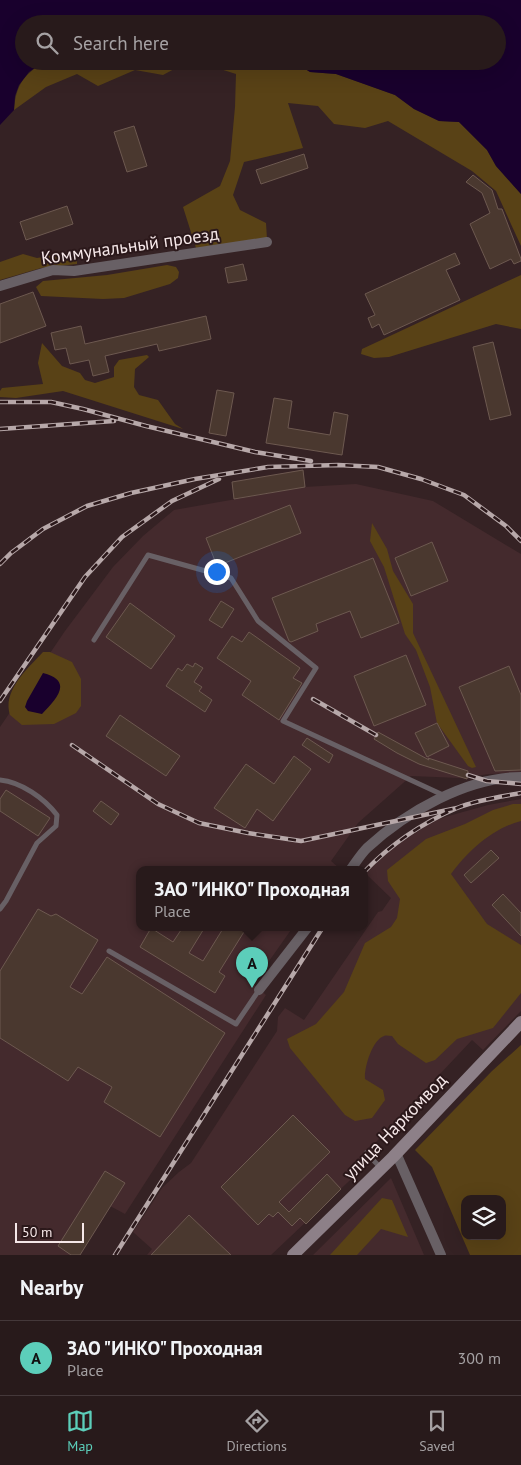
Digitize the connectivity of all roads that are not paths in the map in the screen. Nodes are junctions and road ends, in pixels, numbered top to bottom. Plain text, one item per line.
1 (266, 242) dead end
2 (0, 286) edge
3 (94, 640) dead end
4 (521, 777) edge
5 (0, 780) edge
6 (446, 797) junction
7 (353, 866) edge
8 (0, 909) edge
9 (305, 931) edge
10 (108, 951) dead end
11 (259, 990) joint
12 (521, 1022) edge
13 (366, 1153) dead end
14 (396, 1153) junction
15 (381, 1168) junction
16 (293, 1255) edge
17 (441, 1255) edge

1 - 2 street, Коммунальный проезд
3 - 6 lane
4 - 6 street
5 - 8 lane
6 - 7 street
9 - 11 street
10 - 11 lane
12 - 14 street, улица Наркомвод
13 - 15 lane
14 - 15 street, улица Наркомвод
14 - 17 street
15 - 16 street, улица Наркомвод

